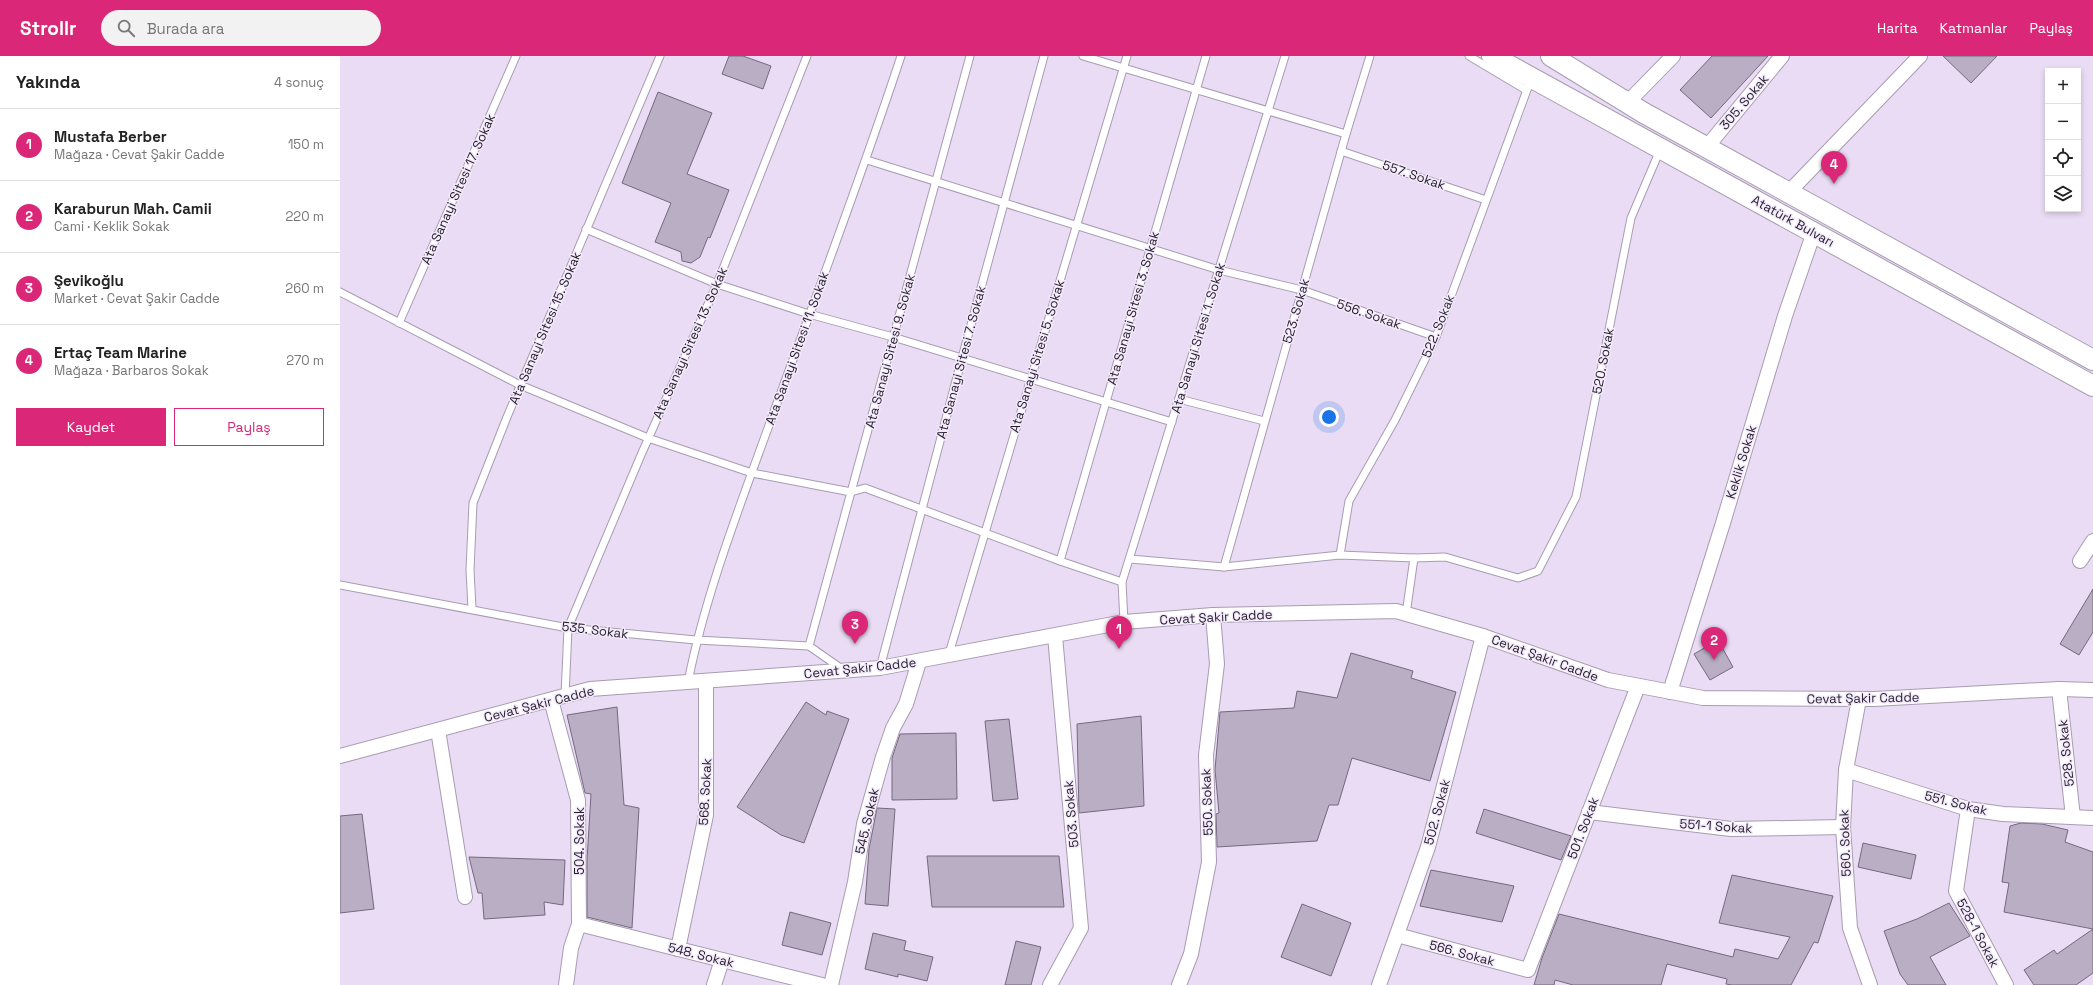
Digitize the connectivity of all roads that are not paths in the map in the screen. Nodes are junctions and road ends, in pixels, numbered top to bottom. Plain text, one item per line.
1 (516, 56) edge
2 (660, 56) edge
3 (807, 56) edge
4 (902, 56) edge
5 (970, 56) edge
6 (1044, 56) edge
7 (1083, 56) edge
8 (1126, 56) edge
9 (1206, 56) edge
10 (1285, 56) edge
11 (1370, 56) edge
12 (1469, 56) edge
13 (1492, 56) edge
14 (1551, 56) edge
15 (1673, 56) edge
16 (1782, 56) edge
17 (1911, 59) edge
18 (1123, 67) junction
19 (1529, 84) junction
20 (1196, 89) junction
21 (1627, 103) junction
22 (1268, 111) junction
23 (1346, 134) junction
24 (1661, 148) junction
25 (1706, 148) junction
26 (1341, 151) junction
27 (867, 160) junction
28 (936, 182) junction
29 (1788, 192) junction
30 (1486, 200) junction
31 (1004, 203) junction
32 (1076, 226) junction
33 (586, 229) junction
34 (1814, 232) junction
35 (1150, 249) junction
36 (1219, 270) junction
37 (718, 284) junction
38 (1302, 290) junction
39 (340, 292) edge
40 (809, 314) junction
41 (400, 323) junction
42 (893, 337) junction
43 (1436, 337) junction
44 (962, 358) junction
45 (2093, 360) edge
46 (1030, 379) junction
47 (520, 385) junction
48 (2093, 386) edge
49 (1179, 399) junction
50 (1106, 402) junction
51 (1264, 421) junction
52 (1172, 422) junction
53 (648, 438) junction
54 (752, 472) junction
55 (851, 492) junction
56 (922, 508) junction
57 (985, 532) junction
58 (2093, 541) edge
59 (1340, 555) junction
60 (1414, 558) junction
61 (1130, 559) junction
62 (1060, 561) junction
63 (2080, 561) dead end
64 (1224, 567) junction
65 (1122, 582) junction
66 (340, 585) edge
67 (472, 608) junction
68 (1406, 614) junction
69 (1213, 616) junction
70 (1124, 622) junction
71 (568, 628) junction
72 (1056, 636) junction
73 (1483, 636) junction
74 (696, 640) junction
75 (809, 646) junction
76 (948, 657) junction
77 (919, 662) junction
78 (880, 668) junction
79 (844, 671) junction
80 (706, 681) junction
81 (688, 682) junction
82 (1638, 686) junction
83 (2059, 689) junction
84 (2093, 690) edge
85 (1670, 692) junction
86 (565, 696) junction
87 (1859, 699) junction
88 (550, 700) junction
89 (438, 730) junction
90 (340, 756) edge
91 (1846, 770) junction
92 (1968, 809) junction
93 (1589, 812) junction
94 (2073, 817) junction
95 (2093, 818) edge
96 (1843, 827) junction
97 (465, 897) dead end
98 (579, 924) junction
99 (1397, 935) junction
100 (678, 949) junction
101 (722, 960) junction
102 (1528, 970) joint
103 (566, 985) edge
104 (714, 985) edge
105 (822, 985) edge
106 (831, 985) edge
107 (1050, 985) edge
108 (1179, 985) edge
109 (1379, 985) edge
110 (1870, 985) edge
111 (2006, 985) edge

1 - 41 lane, Ata Sanayi Sitesi 17. Sokak
2 - 33 lane, Ata Sanayi Sitesi 15. Sokak
3 - 37 lane, Ata Sanayi Sitesi 13. Sokak
4 - 27 lane, Ata Sanayi Sitesi 11. Sokak
5 - 28 lane, Ata Sanayi Sitesi 9. Sokak
6 - 31 lane, Ata Sanayi Sitesi 7. Sokak
7 - 18 lane
8 - 18 lane, Ata Sanayi Sitesi 5. Sokak
9 - 20 lane, Ata Sanayi Sitesi 3. Sokak
10 - 22 lane, Ata Sanayi Sitesi 1. Sokak
11 - 23 lane, 523. Sokak
12 - 19 lane
13 - 19 main road, Atatürk Bulvarı
14 - 21 main road, Atatürk Bulvarı
15 - 21 street
16 - 25 street, 305. Sokak
17 - 29 street
18 - 20 lane
18 - 32 lane, Ata Sanayi Sitesi 5. Sokak
19 - 24 main road, Atatürk Bulvarı
19 - 30 lane, 522. Sokak
20 - 22 lane
20 - 35 lane, Ata Sanayi Sitesi 3. Sokak
21 - 25 main road, Atatürk Bulvarı
22 - 23 lane
22 - 36 lane, Ata Sanayi Sitesi 1. Sokak
23 - 26 lane, 523. Sokak
24 - 34 main road, Atatürk Bulvarı
24 - 60 lane, 520. Sokak
25 - 29 main road, Atatürk Bulvarı
26 - 30 lane, 557. Sokak
26 - 38 lane, 523. Sokak
27 - 28 lane, 556. Sokak
27 - 40 lane, Ata Sanayi Sitesi 11. Sokak
28 - 31 lane, 556. Sokak
28 - 42 lane, Ata Sanayi Sitesi 9. Sokak
29 - 45 main road, Atatürk Bulvarı
30 - 43 lane, 522. Sokak
31 - 32 lane, 556. Sokak
31 - 44 lane, Ata Sanayi Sitesi 7. Sokak
32 - 35 lane, 556. Sokak
32 - 46 lane, Ata Sanayi Sitesi 5. Sokak
33 - 37 lane
33 - 47 lane, Ata Sanayi Sitesi 15. Sokak
34 - 48 main road, Atatürk Bulvarı
34 - 85 street, Keklik Sokak
35 - 36 lane, 556. Sokak
35 - 50 lane, Ata Sanayi Sitesi 3. Sokak
36 - 38 lane, 556. Sokak
36 - 49 lane, Ata Sanayi Sitesi 1. Sokak
37 - 40 lane
37 - 53 lane, Ata Sanayi Sitesi 13. Sokak
38 - 43 lane, 556. Sokak
38 - 51 lane, 523. Sokak
39 - 41 lane
40 - 42 lane
40 - 54 lane, Ata Sanayi Sitesi 11. Sokak
41 - 47 lane
42 - 44 lane
42 - 55 lane, Ata Sanayi Sitesi 9. Sokak
43 - 59 lane, 522. Sokak
44 - 46 lane
44 - 56 lane, Ata Sanayi Sitesi 7. Sokak
46 - 50 lane
46 - 57 lane, Ata Sanayi Sitesi 5. Sokak
47 - 53 lane
47 - 67 lane, Ata Sanayi Sitesi 15. Sokak
49 - 51 lane
49 - 52 lane, Ata Sanayi Sitesi 1. Sokak
50 - 52 lane
50 - 62 lane, Ata Sanayi Sitesi 3. Sokak
51 - 64 lane, 523. Sokak
52 - 61 lane, Ata Sanayi Sitesi 1. Sokak
53 - 54 lane
53 - 71 lane, Ata Sanayi Sitesi 13. Sokak
54 - 55 lane
54 - 74 lane, Ata Sanayi Sitesi 11. Sokak
55 - 56 lane
55 - 75 lane, Ata Sanayi Sitesi 9. Sokak
56 - 57 lane
56 - 78 lane, Ata Sanayi Sitesi 7. Sokak
57 - 62 lane
57 - 76 lane, Ata Sanayi Sitesi 5. Sokak
58 - 63 street
59 - 60 lane
59 - 64 lane
60 - 68 lane
61 - 64 lane
61 - 65 lane, Ata Sanayi Sitesi 1. Sokak
62 - 65 lane
65 - 70 lane, Ata Sanayi Sitesi 1. Sokak
66 - 67 lane, 535. Sokak
67 - 71 lane, 535. Sokak
68 - 69 street, Cevat Şakir Cadde
68 - 73 street, Cevat Şakir Cadde
69 - 70 street, Cevat Şakir Cadde
69 - 108 street, 550. Sokak
70 - 72 street, Cevat Şakir Cadde
71 - 74 lane, 535. Sokak
71 - 86 lane
72 - 76 street, Cevat Şakir Cadde
72 - 107 street, 503. Sokak
73 - 82 street, Cevat Şakir Cadde
73 - 99 street, 502. Sokak
74 - 75 lane, 535. Sokak
74 - 81 lane, Ata Sanayi Sitesi 11. Sokak
75 - 79 lane
76 - 77 street, Cevat Şakir Cadde
77 - 78 street, Cevat Şakir Cadde
77 - 106 street, 545. Sokak
78 - 79 street, Cevat Şakir Cadde
79 - 80 street, Cevat Şakir Cadde
80 - 81 street, Cevat Şakir Cadde
80 - 100 street, 568. Sokak
81 - 86 street, Cevat Şakir Cadde
82 - 85 street, Cevat Şakir Cadde
82 - 93 street, 501. Sokak
83 - 84 street, Cevat Şakir Cadde
83 - 87 street, Cevat Şakir Cadde
83 - 94 street, 528. Sokak
85 - 87 street, Cevat Şakir Cadde
86 - 88 street, Cevat Şakir Cadde
87 - 91 street, 560. Sokak
88 - 89 street, Cevat Şakir Cadde
88 - 98 street, 504. Sokak
89 - 90 street, Cevat Şakir Cadde
89 - 97 street
91 - 92 street, 551. Sokak
91 - 96 street, 560. Sokak
92 - 94 street, 551. Sokak
92 - 111 street, 528-1 Sokak
93 - 96 street, 551-1 Sokak
93 - 102 street, 501. Sokak
94 - 95 street, 551. Sokak
96 - 110 street, 560. Sokak
98 - 100 street, 548. Sokak
98 - 103 street, 504. Sokak
99 - 102 street, 566. Sokak
99 - 109 street, 502. Sokak
100 - 101 street, 548. Sokak
101 - 104 street
101 - 105 street, 548. Sokak

